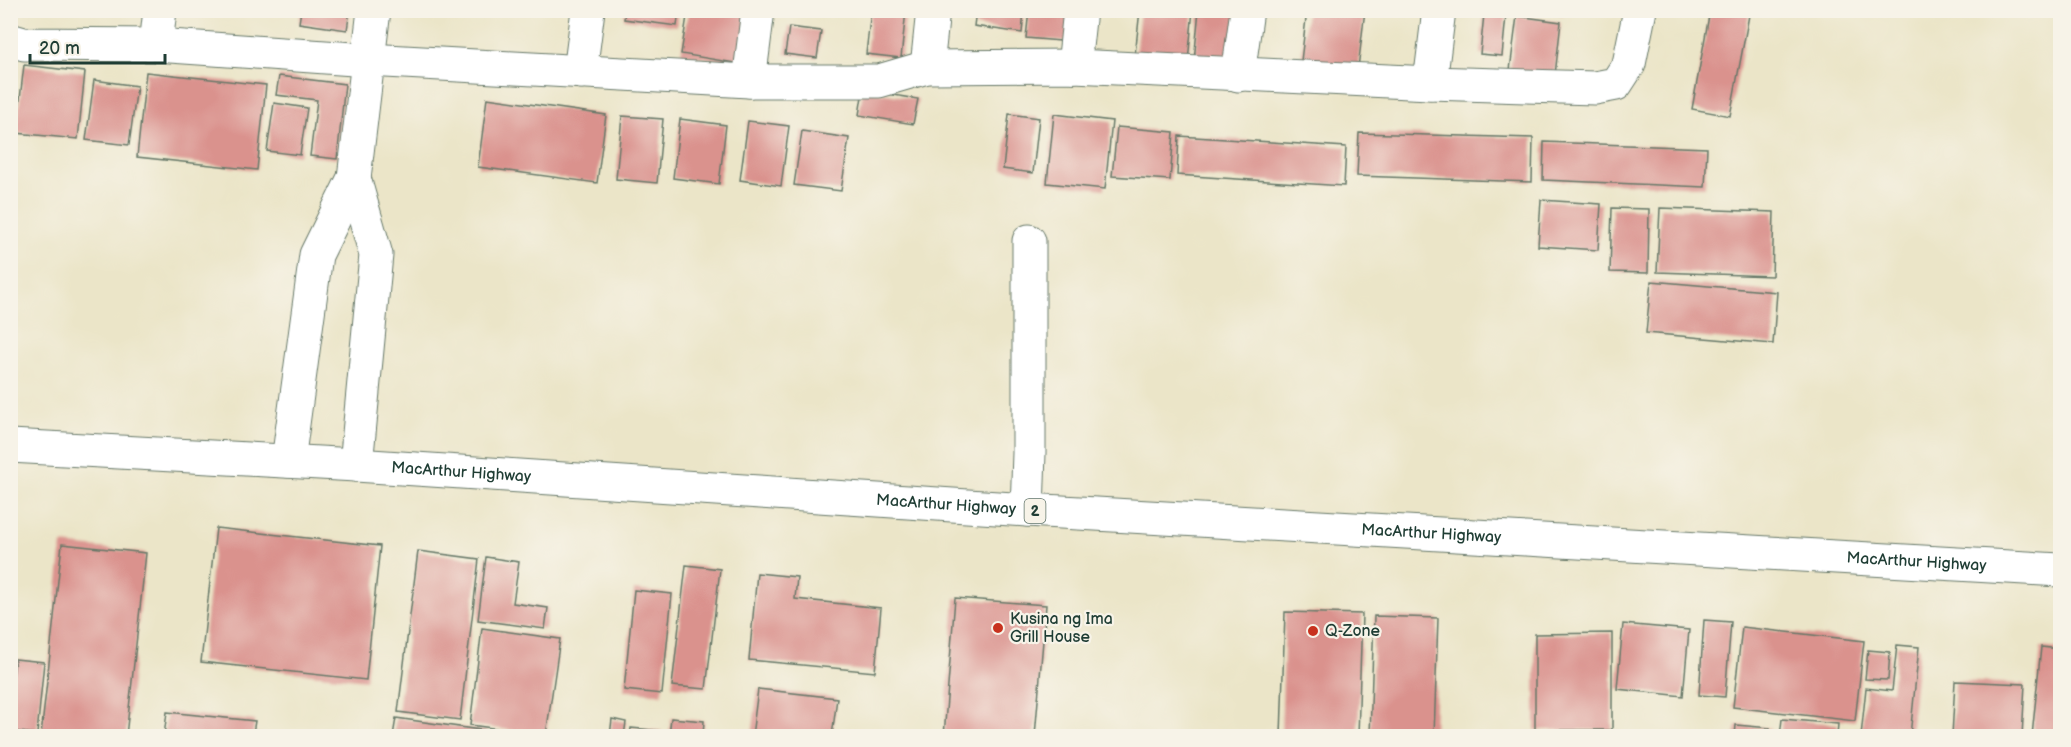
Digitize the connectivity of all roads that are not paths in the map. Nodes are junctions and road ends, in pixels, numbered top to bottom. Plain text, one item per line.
1 (160, 10) edge
2 (374, 10) edge
3 (588, 10) edge
4 (758, 10) edge
5 (933, 10) edge
6 (1080, 10) edge
7 (1247, 10) edge
8 (1439, 10) edge
9 (1640, 10) edge
10 (10, 40) edge
11 (156, 45) junction
12 (368, 60) junction
13 (1074, 66) junction
14 (927, 67) junction
15 (580, 72) junction
16 (1238, 75) junction
17 (749, 81) junction
18 (1430, 83) junction
19 (354, 178) junction
20 (1029, 241) dead end
21 (10, 446) edge
22 (288, 461) junction
23 (357, 465) junction
24 (1027, 510) junction
25 (2061, 570) edge

1 - 11 main road
2 - 12 main road
3 - 15 main road
4 - 17 main road
5 - 14 main road
6 - 13 main road
7 - 16 main road
8 - 18 main road
9 - 18 main road
10 - 11 main road
11 - 12 main road
12 - 15 main road
12 - 19 main road
13 - 14 main road
13 - 16 main road
14 - 17 main road
15 - 17 main road
16 - 18 main road
19 - 22 main road
19 - 23 main road
20 - 24 main road
21 - 22 main road, MacArthur Highway / 2
22 - 23 main road, MacArthur Highway / 2
23 - 24 main road, MacArthur Highway / 2
24 - 25 main road, MacArthur Highway / 2

